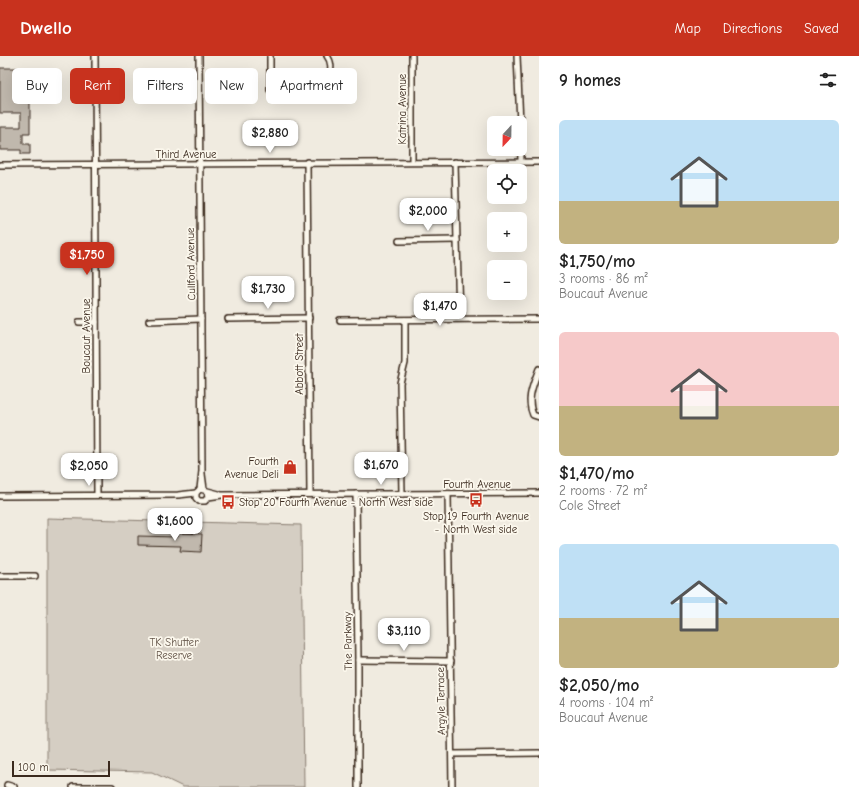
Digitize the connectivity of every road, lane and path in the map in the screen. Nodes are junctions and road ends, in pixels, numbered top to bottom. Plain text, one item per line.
1 (95, 56) edge
2 (199, 56) edge
3 (270, 56) edge
4 (327, 56) edge
5 (412, 56) edge
6 (517, 56) edge
7 (520, 116) edge
8 (521, 156) edge
9 (521, 161) junction
10 (307, 162) junction
11 (412, 162) junction
12 (455, 162) junction
13 (539, 162) edge
14 (94, 164) junction
15 (199, 164) junction
16 (0, 165) edge
17 (457, 240) junction
18 (399, 241) dead end
19 (309, 318) junction
20 (459, 318) junction
21 (201, 319) junction
22 (228, 319) dead end
23 (539, 319) edge
24 (340, 320) dead end
25 (405, 320) junction
26 (149, 321) dead end
27 (80, 322) dead end
28 (96, 322) junction
29 (539, 369) edge
30 (539, 417) edge
31 (202, 493) junction
32 (539, 493) edge
33 (310, 494) junction
34 (356, 494) junction
35 (402, 494) junction
36 (448, 494) junction
37 (97, 495) junction
38 (0, 496) edge
39 (0, 576) edge
40 (35, 576) dead end
41 (358, 660) junction
42 (451, 660) junction
43 (539, 753) edge
44 (452, 754) junction
45 (7, 785) dead end
46 (14, 787) edge
47 (73, 787) edge
48 (112, 787) edge
49 (358, 787) edge
50 (452, 787) edge

1 - 14 street, Boucaut Avenue
2 - 15 street, Cullford Avenue
3 - 4 street
5 - 11 street, Katrina Avenue
6 - 7 street
8 - 9 street
9 - 12 street, Third Avenue
9 - 13 street, Third Avenue
10 - 11 street, Third Avenue
10 - 15 street, Third Avenue
10 - 19 street, Abbott Street
11 - 12 street, Third Avenue
12 - 17 street
14 - 15 street, Third Avenue
14 - 16 street, Third Avenue
14 - 28 street, Boucaut Avenue
15 - 21 street, Cullford Avenue
17 - 18 street
17 - 20 street
19 - 22 street
19 - 33 street, Abbott Street
20 - 23 street
20 - 25 street
21 - 26 street
21 - 31 street, Cullford Avenue
24 - 25 street
25 - 35 street
27 - 28 street
28 - 37 street, Boucaut Avenue
29 - 30 street
31 - 33 street, Fourth Avenue
31 - 37 street, Fourth Avenue
32 - 36 street, Fourth Avenue
33 - 34 street, Fourth Avenue
34 - 35 street, Fourth Avenue
34 - 41 street, The Parkway
35 - 36 street, Fourth Avenue
36 - 42 street, Argyle Terrace
37 - 38 street, Fourth Avenue
39 - 40 street
41 - 42 street
41 - 49 street, The Parkway
42 - 44 street, Argyle Terrace
43 - 44 street
44 - 50 street, Argyle Terrace
45 - 46 street
47 - 48 street

